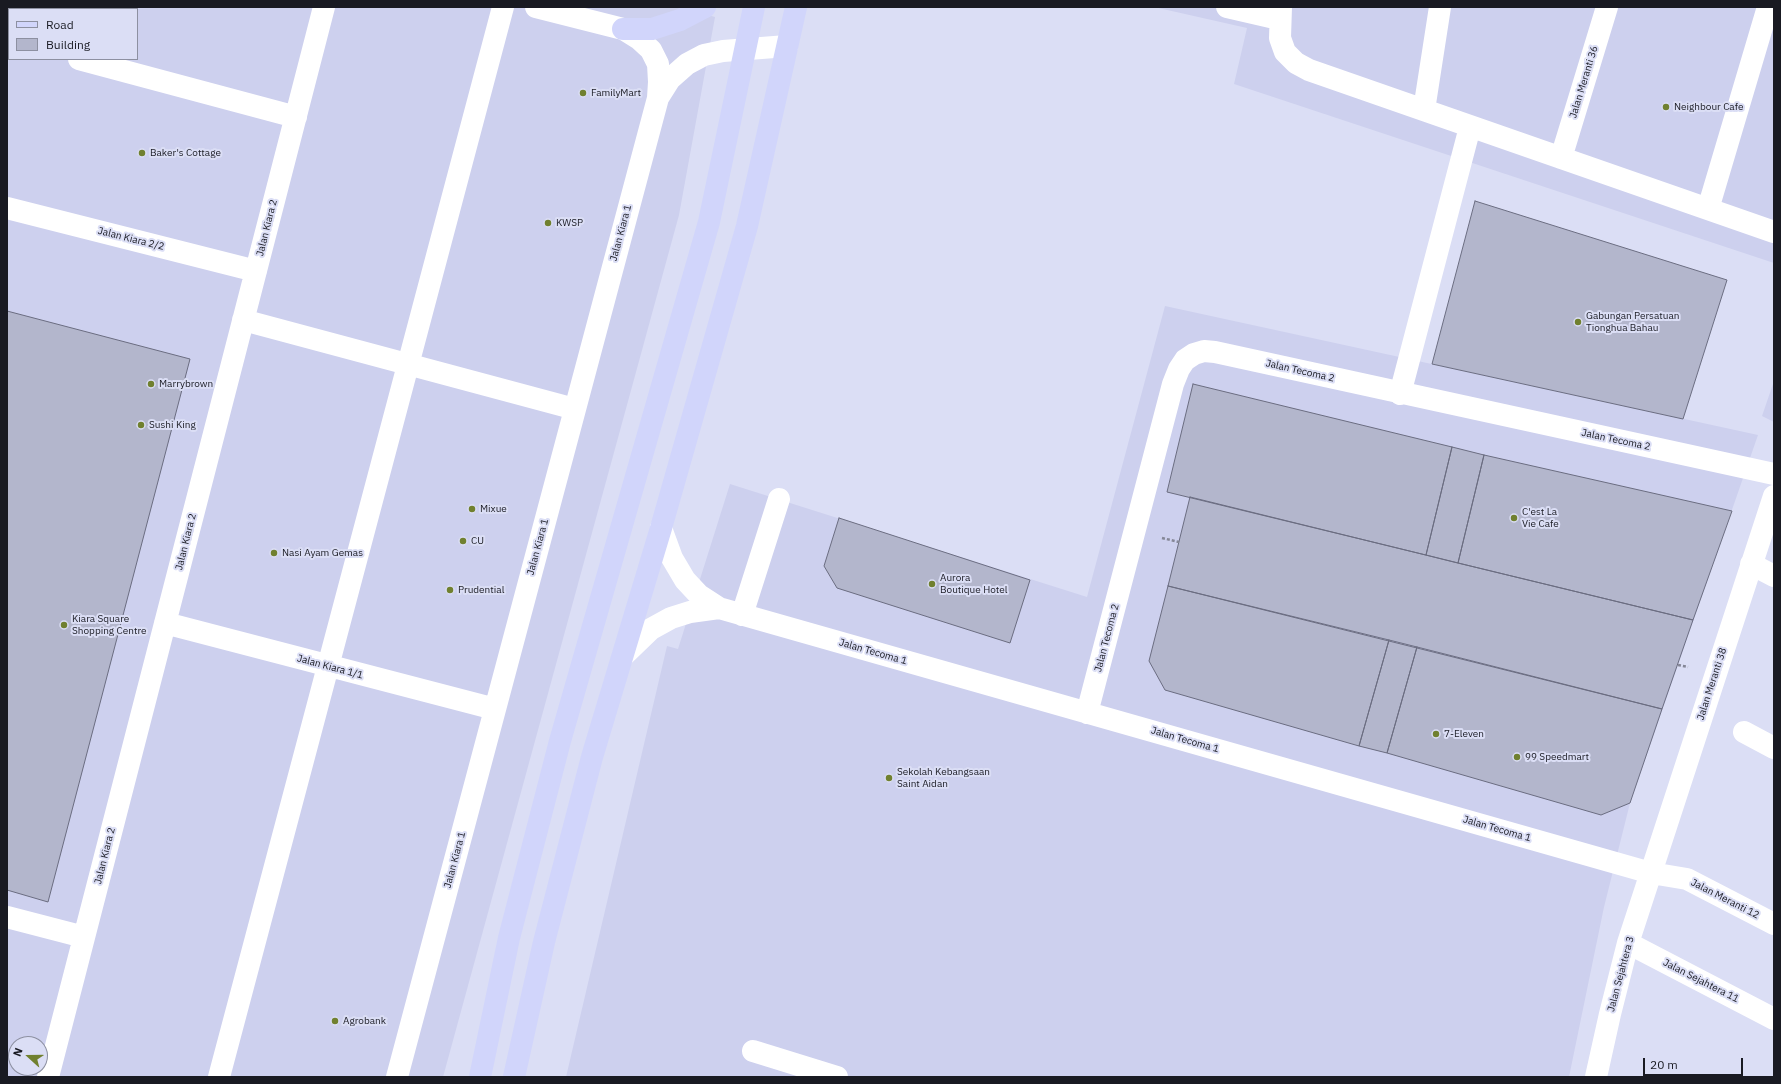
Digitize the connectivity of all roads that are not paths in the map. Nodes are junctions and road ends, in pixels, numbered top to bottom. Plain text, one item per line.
1 (324, 7) edge
2 (503, 7) edge
3 (536, 7) edge
4 (704, 7) edge
5 (754, 7) edge
6 (796, 7) edge
7 (1227, 7) edge
8 (1440, 7) edge
9 (1607, 7) edge
10 (1768, 7) edge
11 (1280, 13) edge
12 (623, 29) junction
13 (787, 46) junction
14 (746, 50) junction
15 (83, 60) edge
16 (658, 98) junction
17 (1424, 110) junction
18 (296, 117) junction
19 (1470, 126) junction
20 (1561, 158) junction
21 (7, 208) edge
22 (1708, 209) junction
23 (1774, 232) edge
24 (256, 271) junction
25 (243, 320) junction
26 (408, 364) junction
27 (1400, 394) junction
28 (575, 408) junction
29 (1774, 474) edge
30 (1774, 496) edge
31 (779, 499) dead end
32 (662, 528) junction
33 (1751, 564) junction
34 (1774, 576) edge
35 (719, 608) junction
36 (742, 615) junction
37 (165, 623) junction
38 (623, 656) junction
39 (328, 666) junction
40 (495, 709) junction
41 (1087, 713) junction
42 (1744, 732) dead end
43 (1774, 748) edge
44 (1651, 873) junction
45 (7, 917) edge
46 (1774, 924) edge
47 (84, 937) junction
48 (1628, 943) junction
49 (1774, 1019) edge
50 (753, 1051) dead end
51 (48, 1077) edge
52 (219, 1077) edge
53 (397, 1077) edge
54 (480, 1077) edge
55 (514, 1077) edge
56 (837, 1077) edge
57 (1596, 1077) edge

1 - 18 street, Jalan Kiara 2
2 - 26 street
3 - 12 street, Jalan Kiara 1
4 - 12 main road
5 - 14 main road
6 - 13 main road
7 - 11 street
8 - 17 street
9 - 20 street, Jalan Meranti 36
10 - 22 street
11 - 17 street
12 - 16 street, Jalan Kiara 1
13 - 14 street
13 - 32 main road
14 - 16 street
14 - 54 main road
15 - 18 street
16 - 28 street, Jalan Kiara 1
17 - 19 street
18 - 24 street, Jalan Kiara 2
19 - 20 street
19 - 27 street
20 - 22 street
21 - 24 street, Jalan Kiara 2/2
22 - 23 street
24 - 25 street, Jalan Kiara 2
25 - 26 street
25 - 37 street, Jalan Kiara 2
26 - 28 street
26 - 39 street
27 - 29 street, Jalan Tecoma 2
27 - 41 street, Jalan Tecoma 2
28 - 40 street, Jalan Kiara 1
30 - 33 street, Jalan Meranti 38
31 - 36 street
32 - 35 street
32 - 38 main road
33 - 34 street
33 - 44 street, Jalan Meranti 38
35 - 36 street, Jalan Tecoma 1
35 - 38 street
36 - 41 street, Jalan Tecoma 1
37 - 39 street, Jalan Kiara 1/1
37 - 47 street, Jalan Kiara 2
38 - 55 main road
39 - 40 street, Jalan Kiara 1/1
39 - 52 street
40 - 53 street, Jalan Kiara 1
41 - 44 street, Jalan Tecoma 1
42 - 43 street
44 - 46 street, Jalan Meranti 12
44 - 48 street, Jalan Sejahtera 3
45 - 47 street
47 - 51 street, Jalan Kiara 2
48 - 49 street, Jalan Sejahtera 11
48 - 57 street, Jalan Sejahtera 3
50 - 56 street

